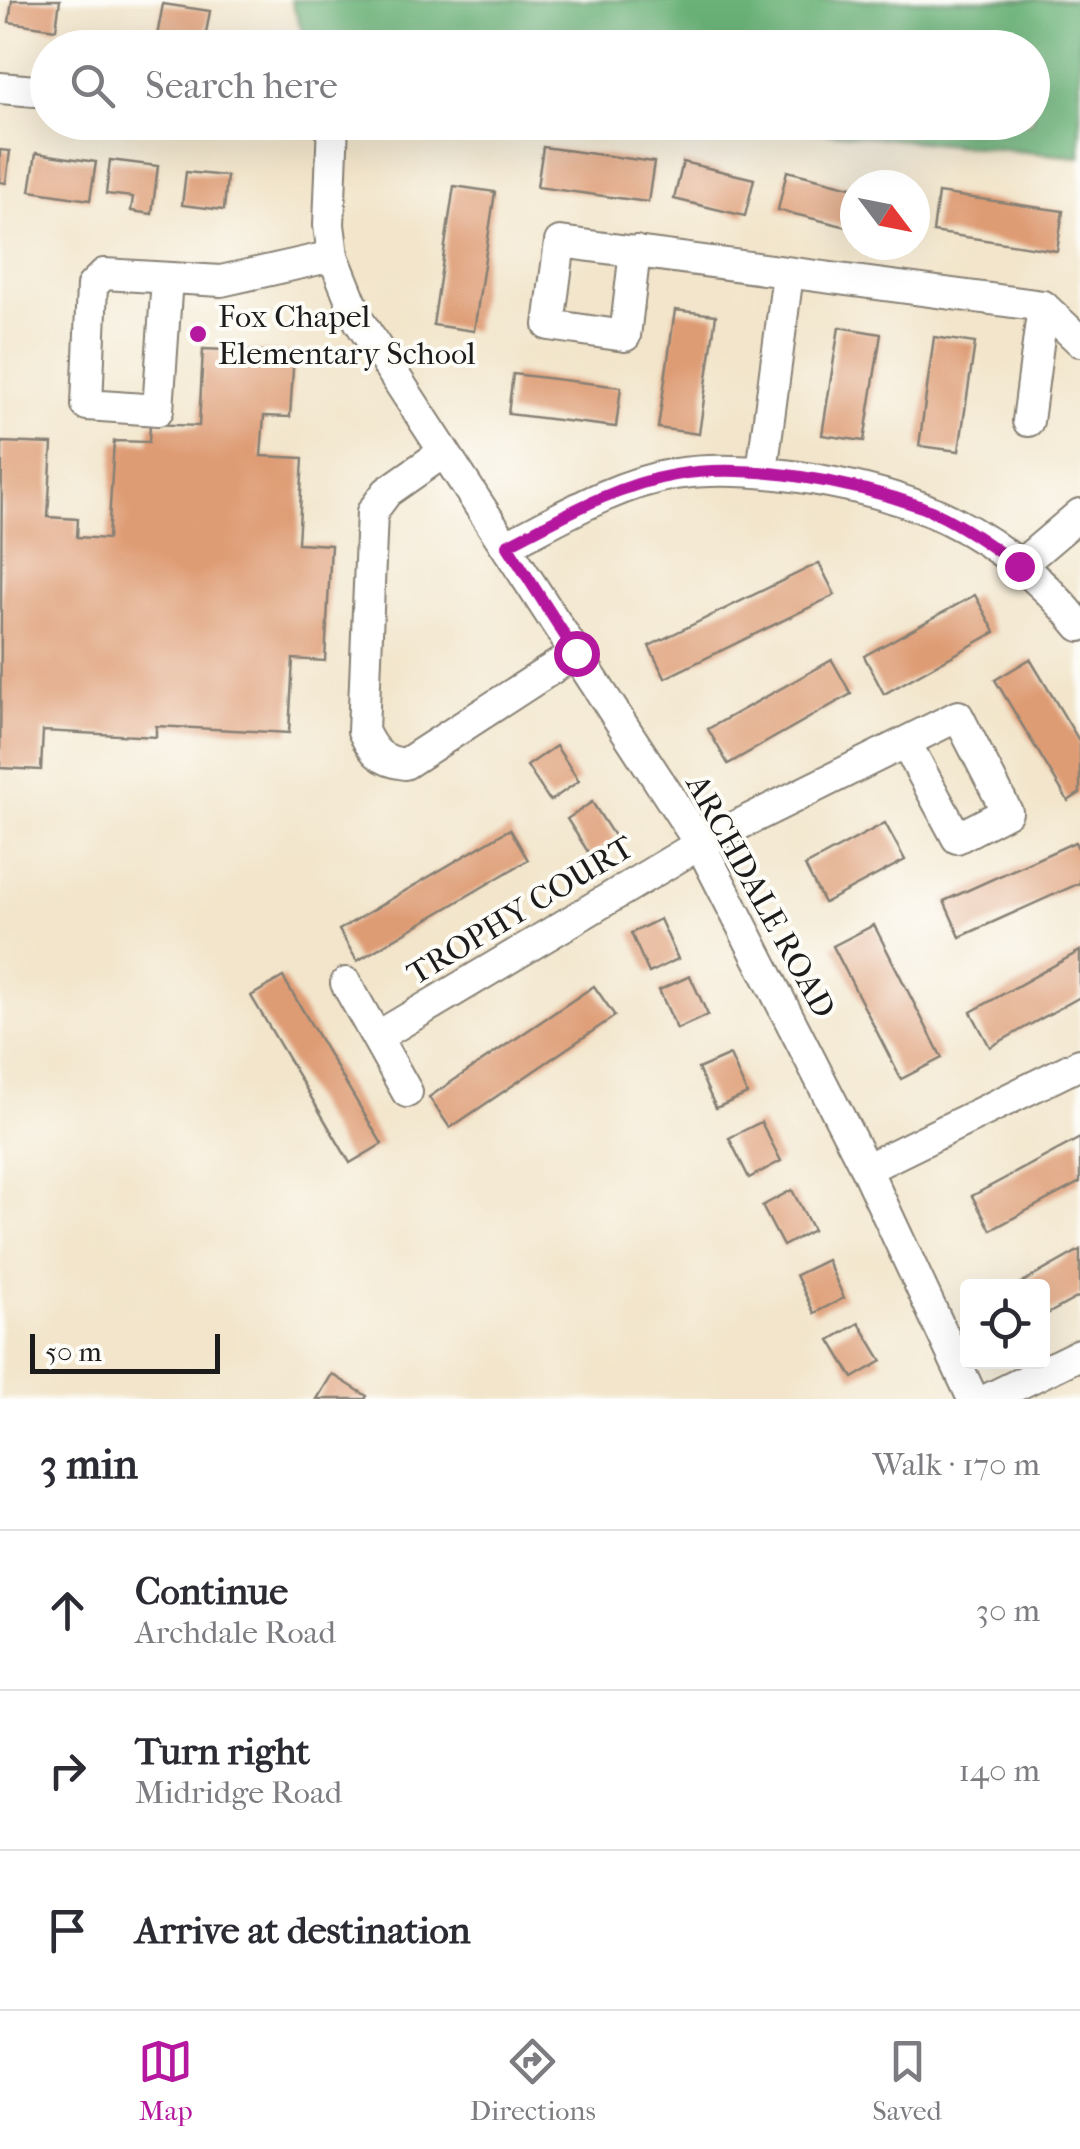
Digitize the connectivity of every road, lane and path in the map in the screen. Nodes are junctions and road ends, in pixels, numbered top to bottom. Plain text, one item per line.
1 (0, 88) edge
2 (30, 90) edge
3 (331, 140) edge
4 (636, 251) dead end
5 (333, 256) junction
6 (788, 274) junction
7 (168, 278) junction
8 (1043, 306) junction
9 (1080, 341) edge
10 (1028, 421) dead end
11 (444, 452) junction
12 (762, 472) junction
13 (1080, 514) edge
14 (507, 545) junction
15 (1019, 566) junction
16 (1080, 626) edge
17 (576, 653) junction
18 (906, 743) dead end
19 (700, 844) junction
20 (346, 983) dead end
21 (377, 1037) junction
22 (1080, 1064) edge
23 (407, 1092) dead end
24 (866, 1169) junction
25 (1080, 1354) edge
26 (974, 1399) edge
27 (988, 1399) edge

1 - 2 street
3 - 5 street, ARCHDALE ROAD
4 - 6 street
5 - 7 street
5 - 11 street, ARCHDALE ROAD
6 - 8 street
6 - 12 street
7 - 7 street
8 - 9 street
8 - 10 street
11 - 14 street, ARCHDALE ROAD
11 - 17 street
12 - 14 street
12 - 15 street
13 - 15 street
14 - 17 street, ARCHDALE ROAD
15 - 16 street
17 - 19 street, ARCHDALE ROAD
18 - 19 street, TROPHY COURT
19 - 21 street, TROPHY COURT
19 - 24 street, ARCHDALE ROAD
20 - 21 street
21 - 23 street
22 - 24 street
24 - 26 street, ARCHDALE ROAD
25 - 27 street

